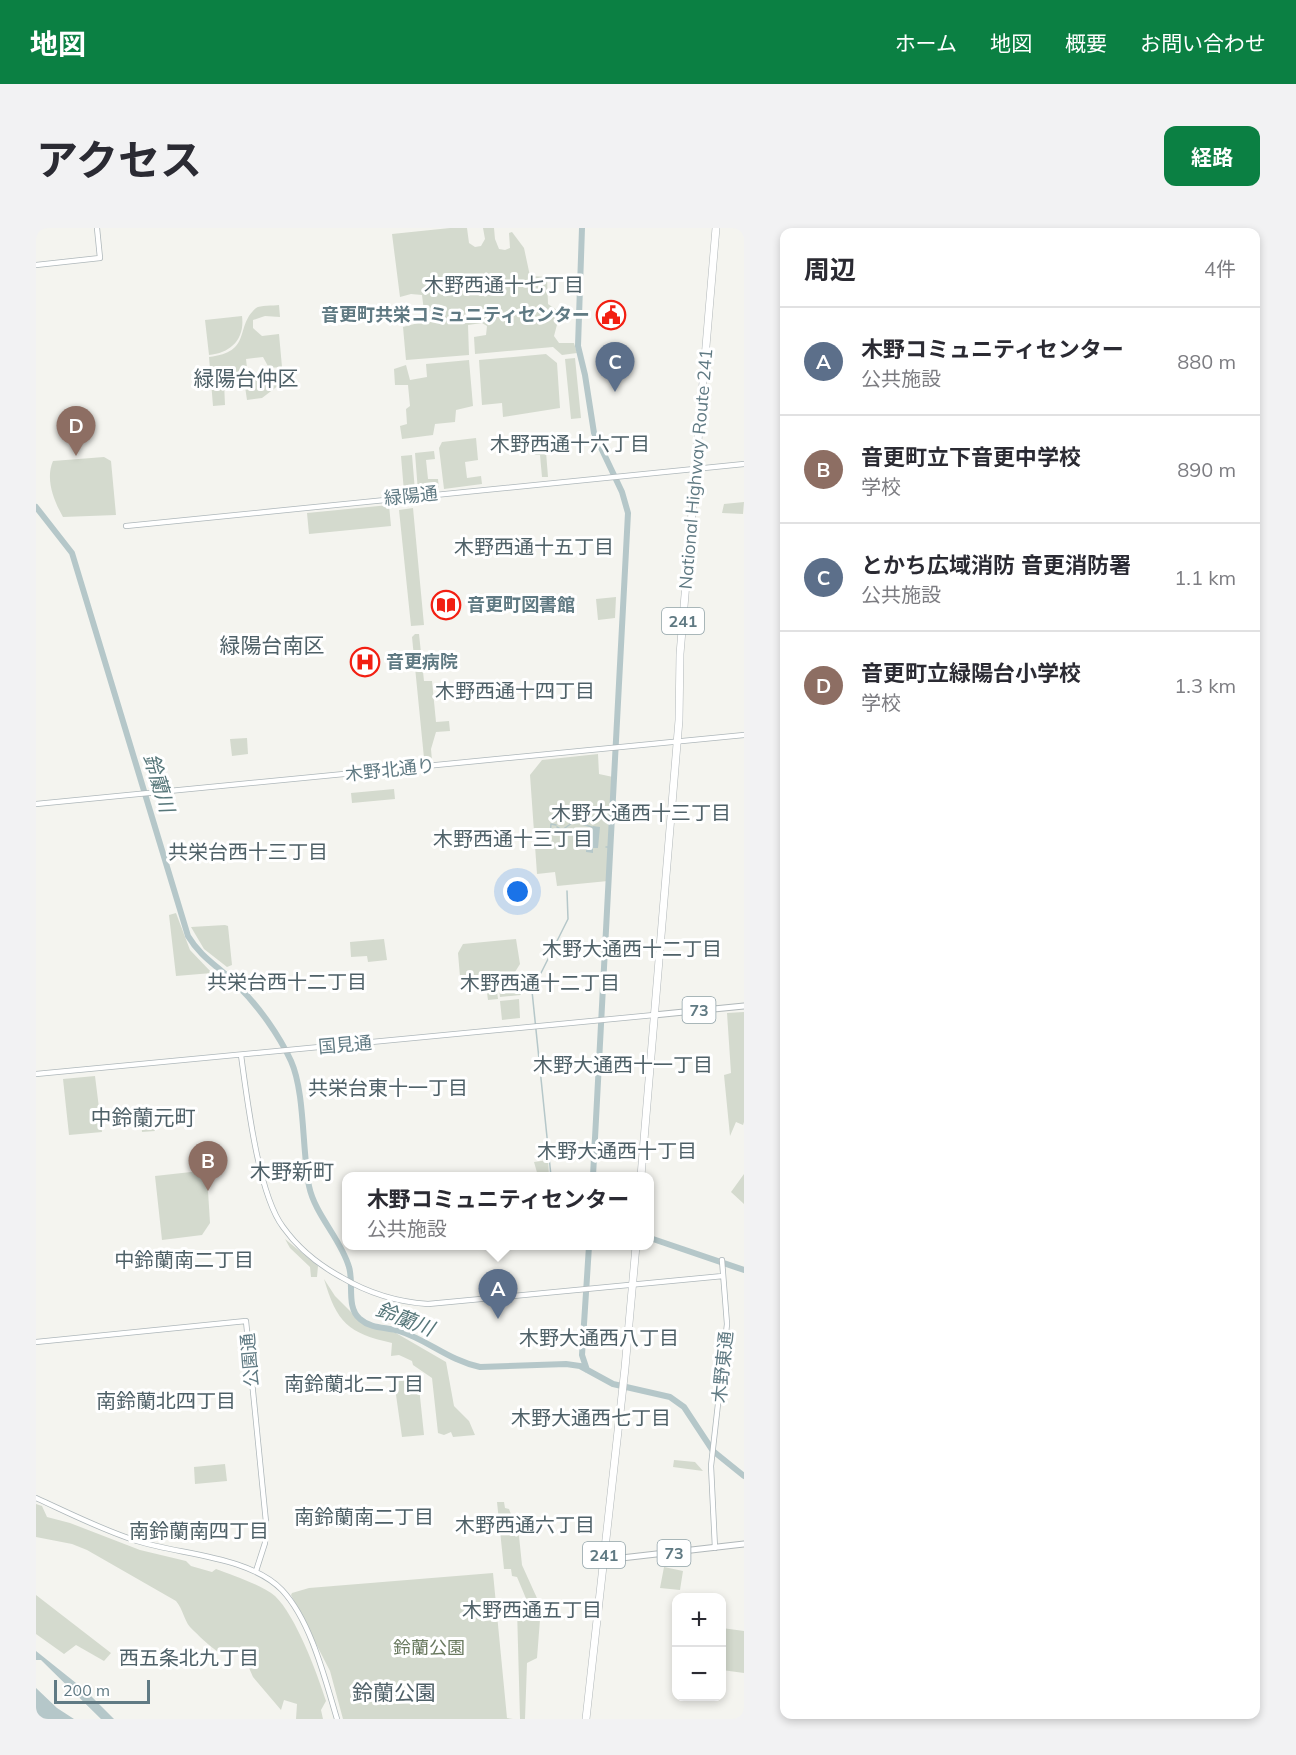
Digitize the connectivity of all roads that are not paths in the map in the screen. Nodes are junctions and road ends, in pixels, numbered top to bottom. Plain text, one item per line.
1 (97, 228) edge
2 (716, 228) edge
3 (36, 265) edge
4 (744, 464) edge
5 (696, 469) junction
6 (126, 526) dead end
7 (744, 735) edge
8 (677, 742) junction
9 (36, 804) edge
10 (744, 1006) edge
11 (654, 1015) junction
12 (241, 1055) junction
13 (36, 1074) edge
14 (641, 1172) edge
15 (636, 1250) edge
16 (722, 1262) dead end
17 (723, 1276) junction
18 (633, 1285) junction
19 (36, 1342) edge
20 (36, 1498) edge
21 (744, 1545) edge
22 (715, 1548) junction
23 (604, 1560) junction
24 (256, 1571) junction
25 (337, 1719) edge
26 (586, 1719) edge

1 - 3 street
2 - 5 highway, National Highway Route 241 / 241
4 - 5 street, 緑陽通
5 - 6 street, 緑陽通
5 - 8 highway, National Highway Route 241 / 241
7 - 8 street, 木野北通り
8 - 9 street, 木野北通り
8 - 11 highway, National Highway Route 241 / 241
10 - 11 main road, 73
11 - 12 street, 国見通
11 - 14 highway, National Highway Route 241 / 241
12 - 13 street, 国見通
12 - 18 street
15 - 18 highway, 241
16 - 17 street, 木野東通
17 - 18 street
17 - 22 street, 木野東通
18 - 23 highway, 241
19 - 24 street, 公園通
20 - 24 street
21 - 22 main road, 73
22 - 23 main road, 73
23 - 26 highway, 241
24 - 25 street

